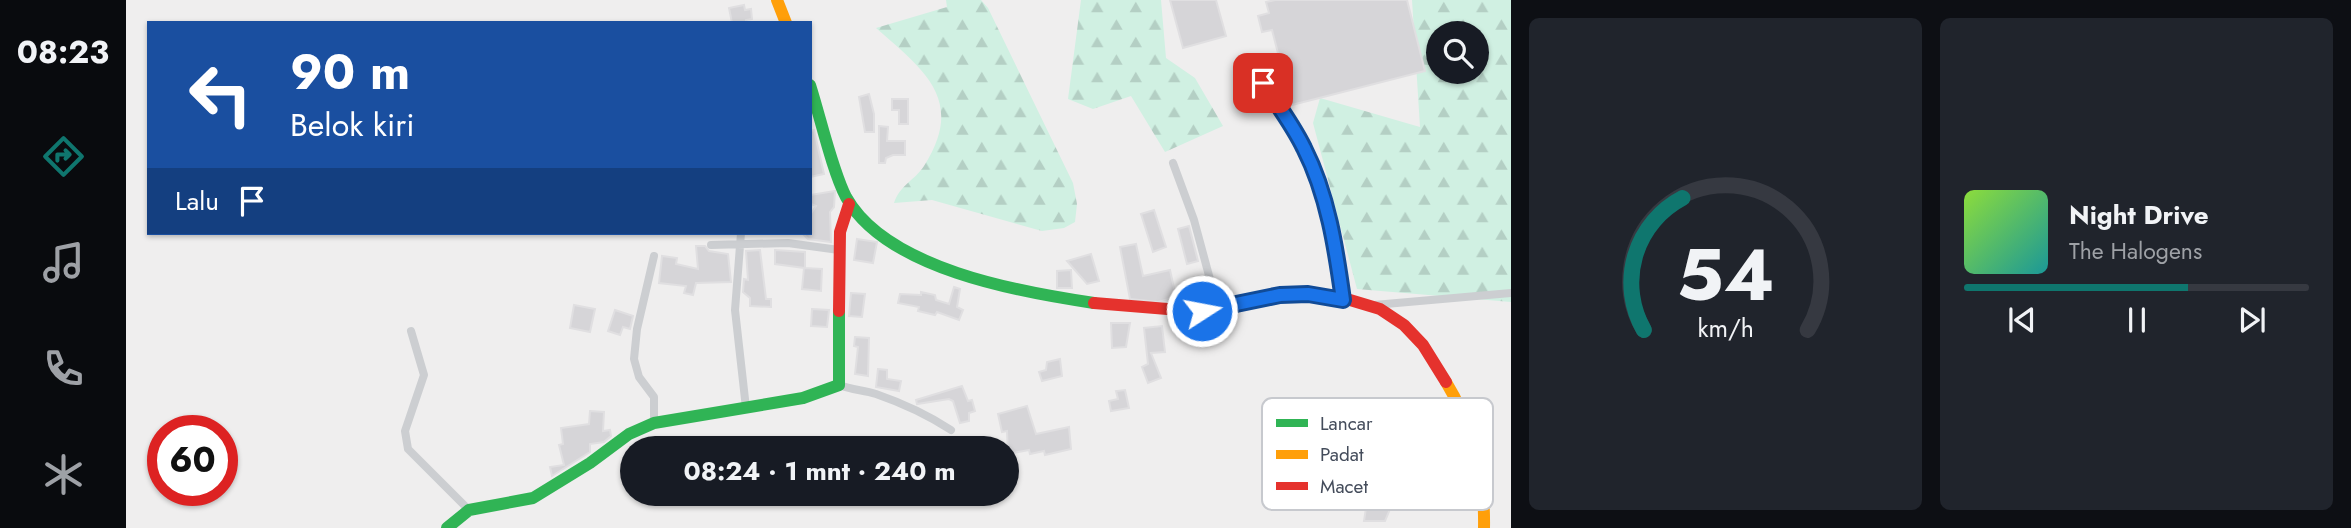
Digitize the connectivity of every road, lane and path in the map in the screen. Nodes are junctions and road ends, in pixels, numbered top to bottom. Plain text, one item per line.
1 (777, 0) edge
2 (785, 21) edge
3 (1252, 67) dead end
4 (812, 91) edge
5 (1173, 163) dead end
6 (849, 204) junction
7 (741, 235) edge
8 (740, 244) junction
9 (711, 245) dead end
10 (839, 250) junction
11 (654, 256) dead end
12 (1511, 293) edge
13 (1343, 300) junction
14 (1371, 305) junction
15 (1218, 309) junction
16 (411, 331) dead end
17 (839, 385) junction
18 (1456, 398) edge
19 (746, 408) junction
20 (654, 423) junction
21 (951, 430) dead end
22 (469, 510) junction
23 (1484, 510) edge
24 (447, 528) edge
25 (1485, 528) edge

1 - 2 main road
3 - 13 lane
4 - 6 main road
5 - 15 street
6 - 10 main road
6 - 15 main road
7 - 8 street
8 - 9 street
8 - 10 street
8 - 19 street
10 - 17 main road
11 - 20 street
12 - 14 street
13 - 14 main road
13 - 15 main road
14 - 18 main road
16 - 22 street
17 - 19 main road
17 - 21 street
19 - 20 main road
20 - 22 main road
22 - 24 main road
23 - 25 main road

